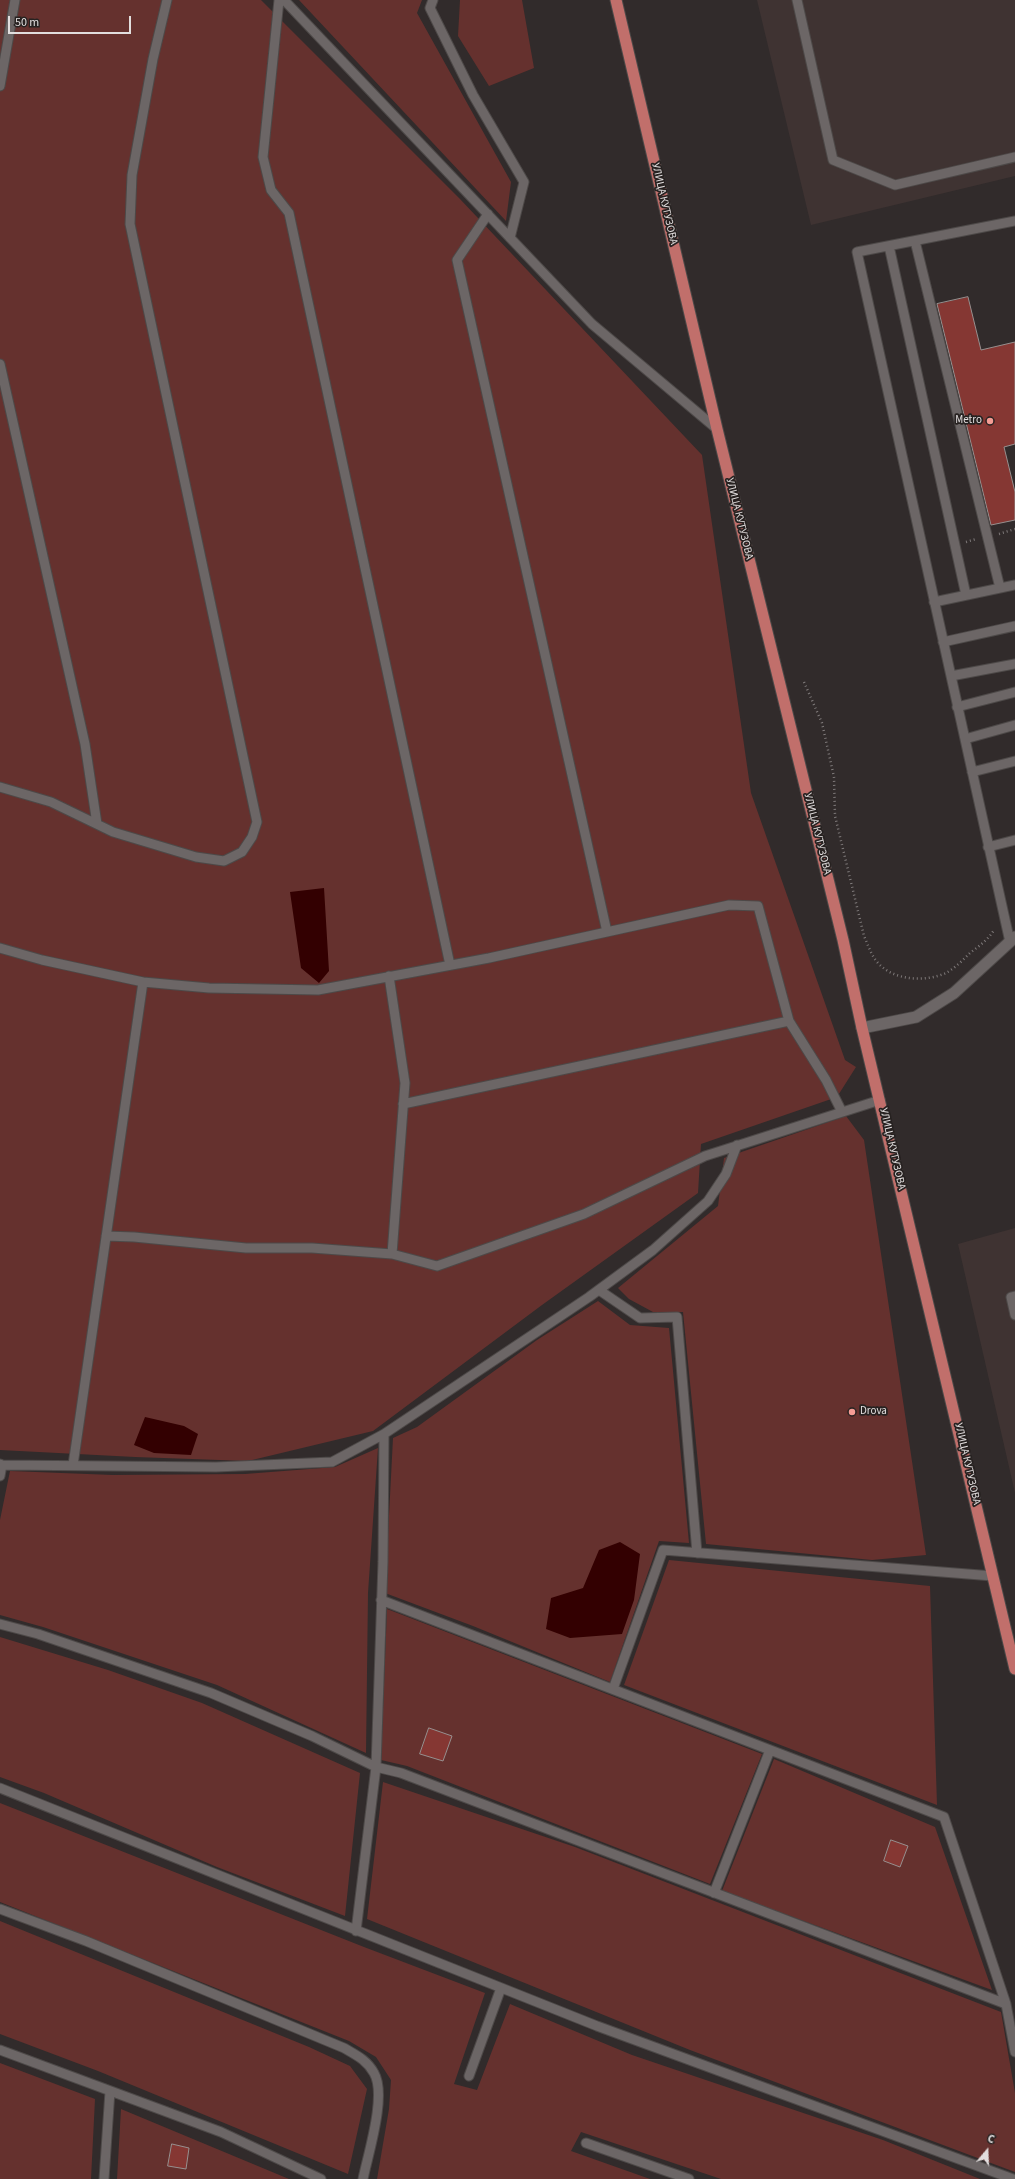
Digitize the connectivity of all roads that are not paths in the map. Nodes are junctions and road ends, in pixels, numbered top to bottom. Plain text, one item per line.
1 (15, 0) edge
2 (167, 0) edge
3 (279, 0) edge
4 (284, 0) edge
5 (433, 0) edge
6 (616, 0) edge
7 (797, 0) edge
8 (0, 86) edge
9 (1015, 157) edge
10 (488, 214) junction
11 (1015, 221) edge
12 (510, 238) junction
13 (915, 241) junction
14 (889, 246) junction
15 (0, 364) edge
16 (717, 429) junction
17 (1015, 585) edge
18 (1000, 588) junction
19 (966, 595) junction
20 (934, 602) junction
21 (1015, 626) edge
22 (943, 642) junction
23 (1015, 664) edge
24 (951, 676) junction
25 (1015, 692) edge
26 (957, 707) junction
27 (1015, 725) edge
28 (965, 738) junction
29 (1015, 761) edge
30 (972, 772) junction
31 (0, 787) edge
32 (97, 824) junction
33 (1015, 840) edge
34 (988, 847) junction
35 (607, 932) junction
36 (1012, 939) edge
37 (0, 948) edge
38 (450, 965) junction
39 (389, 976) junction
40 (143, 982) junction
41 (789, 1021) junction
42 (862, 1028) junction
43 (880, 1100) junction
44 (403, 1104) junction
45 (842, 1112) junction
46 (737, 1146) junction
47 (106, 1236) junction
48 (392, 1254) junction
49 (599, 1290) junction
50 (1015, 1296) edge
51 (1015, 1315) edge
52 (384, 1434) junction
53 (1, 1464) edge
54 (73, 1465) junction
55 (0, 1476) edge
56 (697, 1553) junction
57 (993, 1576) junction
58 (381, 1600) junction
59 (0, 1624) edge
60 (1015, 1668) edge
61 (613, 1689) junction
62 (770, 1750) junction
63 (376, 1767) junction
64 (0, 1788) edge
65 (714, 1893) junction
66 (0, 1909) edge
67 (356, 1931) junction
68 (501, 1988) junction
69 (1006, 2004) junction
70 (0, 2050) edge
71 (1015, 2052) edge
72 (469, 2076) dead end
73 (110, 2091) junction
74 (586, 2143) dead end
75 (104, 2179) edge
76 (321, 2179) edge
77 (362, 2179) edge
78 (690, 2179) edge
79 (1013, 2179) edge

1 - 8 lane
2 - 32 lane
3 - 38 lane
4 - 10 lane
5 - 12 lane
6 - 16 main road, УЛИЦА КУТУЗОВА
7 - 9 lane
10 - 12 lane
10 - 35 lane
11 - 13 lane
12 - 16 lane
13 - 14 lane
13 - 18 lane
14 - 19 lane
14 - 20 lane
15 - 32 lane
16 - 42 main road, УЛИЦА КУТУЗОВА
17 - 18 lane
18 - 19 lane
19 - 20 lane
20 - 22 lane
21 - 22 lane
22 - 24 lane
23 - 24 lane
24 - 26 lane
25 - 26 lane
26 - 28 lane
27 - 28 lane
28 - 30 lane
29 - 30 lane
30 - 34 lane
31 - 32 lane
33 - 34 lane
34 - 36 lane
35 - 38 lane
35 - 41 lane
36 - 42 street
37 - 40 lane
38 - 39 lane
39 - 40 lane
39 - 44 lane
40 - 47 lane
41 - 44 lane
41 - 45 lane
42 - 43 main road, УЛИЦА КУТУЗОВА
43 - 45 lane
43 - 57 main road, УЛИЦА КУТУЗОВА
44 - 48 lane
45 - 46 lane
46 - 48 lane
46 - 49 lane
47 - 48 lane
47 - 54 lane
49 - 52 lane
49 - 56 lane
50 - 51 lane
52 - 54 lane
52 - 58 lane
53 - 54 lane
53 - 55 lane
56 - 57 lane
56 - 61 lane
57 - 60 main road, УЛИЦА КУТУЗОВА
58 - 61 lane
58 - 63 lane
59 - 63 lane
61 - 62 lane
62 - 65 lane
62 - 69 lane
63 - 65 lane
63 - 67 lane
64 - 67 lane
65 - 69 lane
66 - 77 lane
67 - 68 lane
68 - 72 lane
68 - 79 lane
69 - 71 lane
70 - 73 lane
73 - 75 lane
73 - 76 lane
74 - 78 lane

